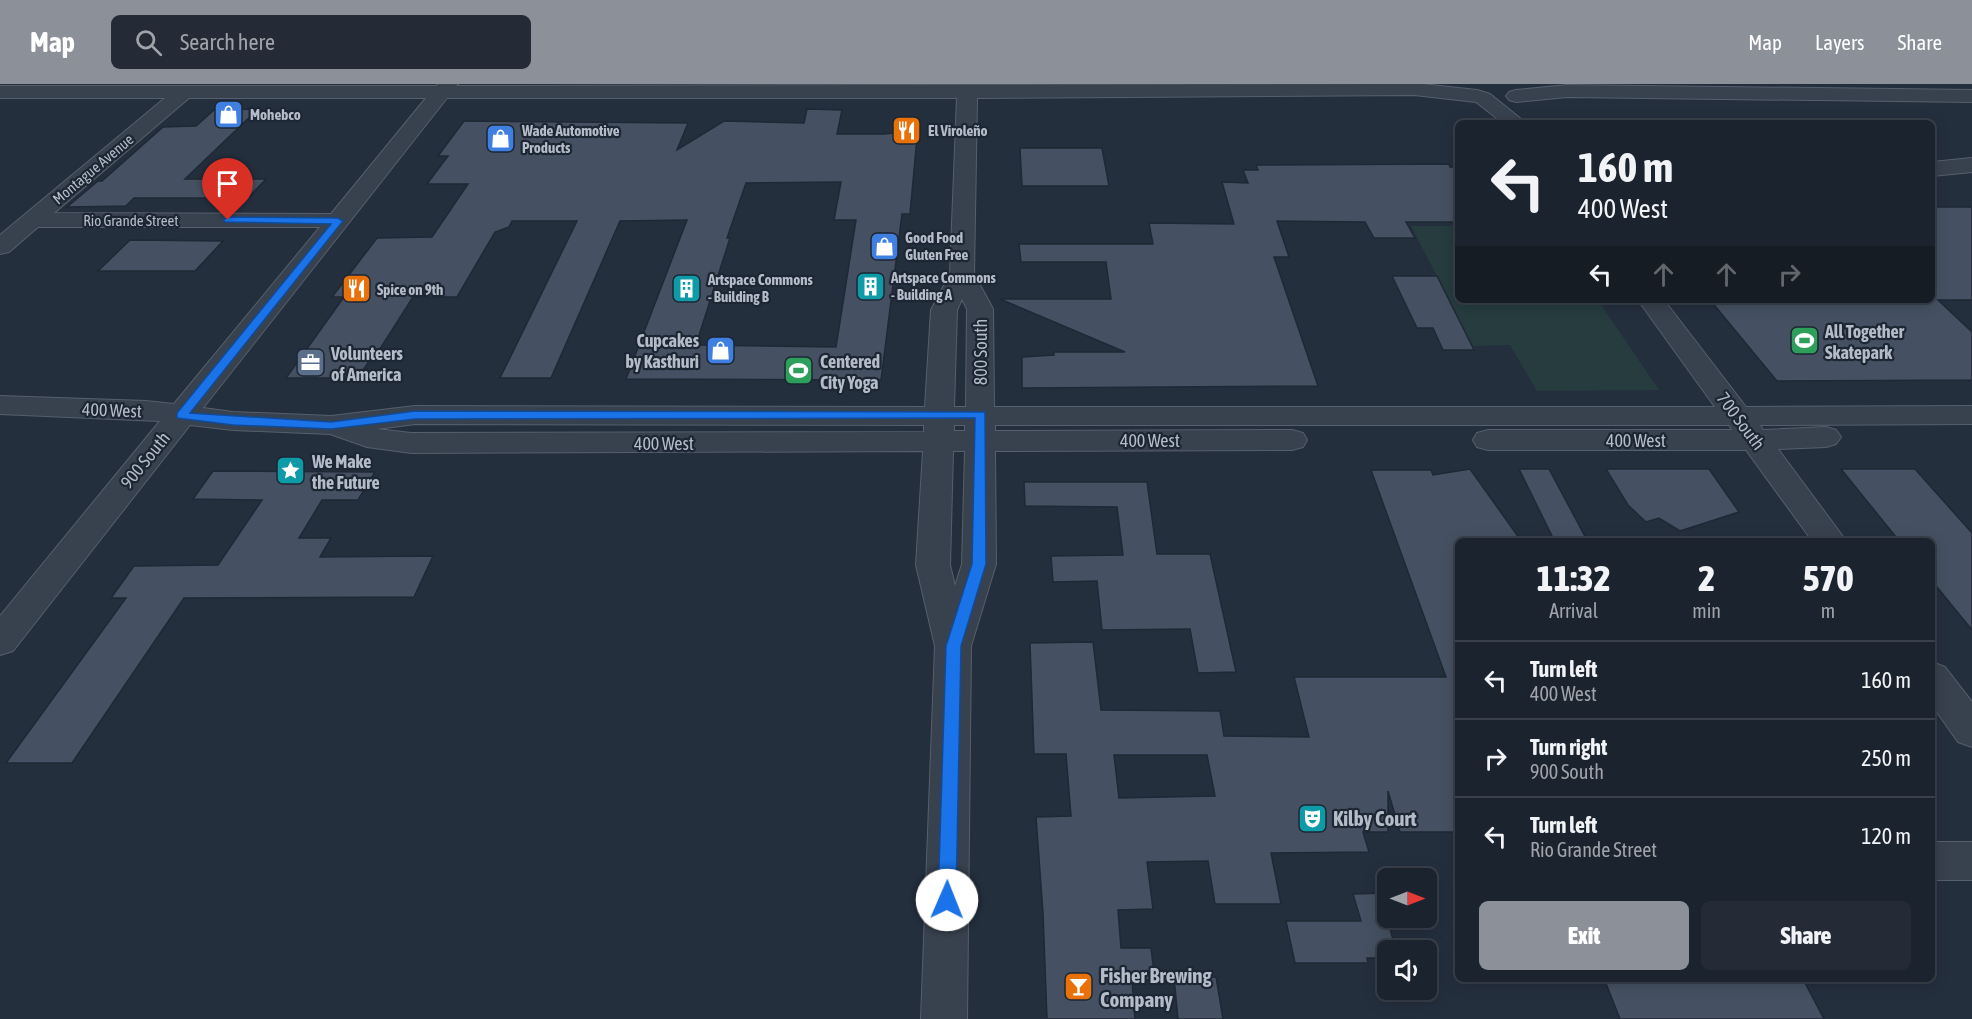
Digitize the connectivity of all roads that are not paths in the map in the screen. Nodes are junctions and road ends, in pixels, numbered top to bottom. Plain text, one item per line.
1 (5, 84) edge
2 (1445, 84) edge
3 (1892, 84) edge
4 (445, 87) edge
5 (967, 88) edge
6 (0, 89) edge
7 (1414, 89) junction
8 (1514, 90) edge
9 (185, 91) junction
10 (1475, 93) edge
11 (1869, 95) junction
12 (1972, 96) edge
13 (1514, 120) edge
14 (1518, 120) edge
15 (1972, 165) edge
16 (1935, 169) edge
17 (32, 220) junction
18 (338, 221) junction
19 (0, 247) edge
20 (962, 274) junction
21 (1653, 303) edge
22 (0, 405) edge
23 (1972, 415) edge
24 (181, 416) junction
25 (1738, 416) junction
26 (939, 428) junction
27 (981, 428) junction
28 (1972, 437) edge
29 (1757, 440) junction
30 (1829, 538) edge
31 (0, 641) edge
32 (953, 646) junction
33 (1935, 681) edge
34 (1972, 730) edge
35 (1935, 861) edge
36 (1972, 861) edge
37 (944, 1019) edge

1 - 6 street
2 - 7 street
3 - 11 street
4 - 5 street
4 - 9 street
4 - 18 street, 900 South
5 - 7 street
5 - 20 street, 800 South
6 - 9 street
7 - 10 street
8 - 10 street
8 - 11 street
8 - 14 street
9 - 17 street, Montague Avenue
10 - 13 street
11 - 12 street
15 - 16 street
17 - 18 street, Rio Grande Street
17 - 19 street, Montague Avenue
18 - 24 street, 900 South
20 - 26 street, 800 South
20 - 27 street, 800 South
21 - 25 street, 700 South
22 - 24 street, 400 West
23 - 25 street, 400 West
24 - 26 street, 400 West
24 - 31 street, 900 South
25 - 27 street, 400 West
25 - 29 street, 700 South
26 - 27 street, 400 West
26 - 32 street, 800 South
27 - 29 street, 400 West
27 - 32 street, 800 South
28 - 29 street, 400 West
29 - 30 street, 700 South
32 - 37 street, 800 South
33 - 34 street
35 - 36 street

